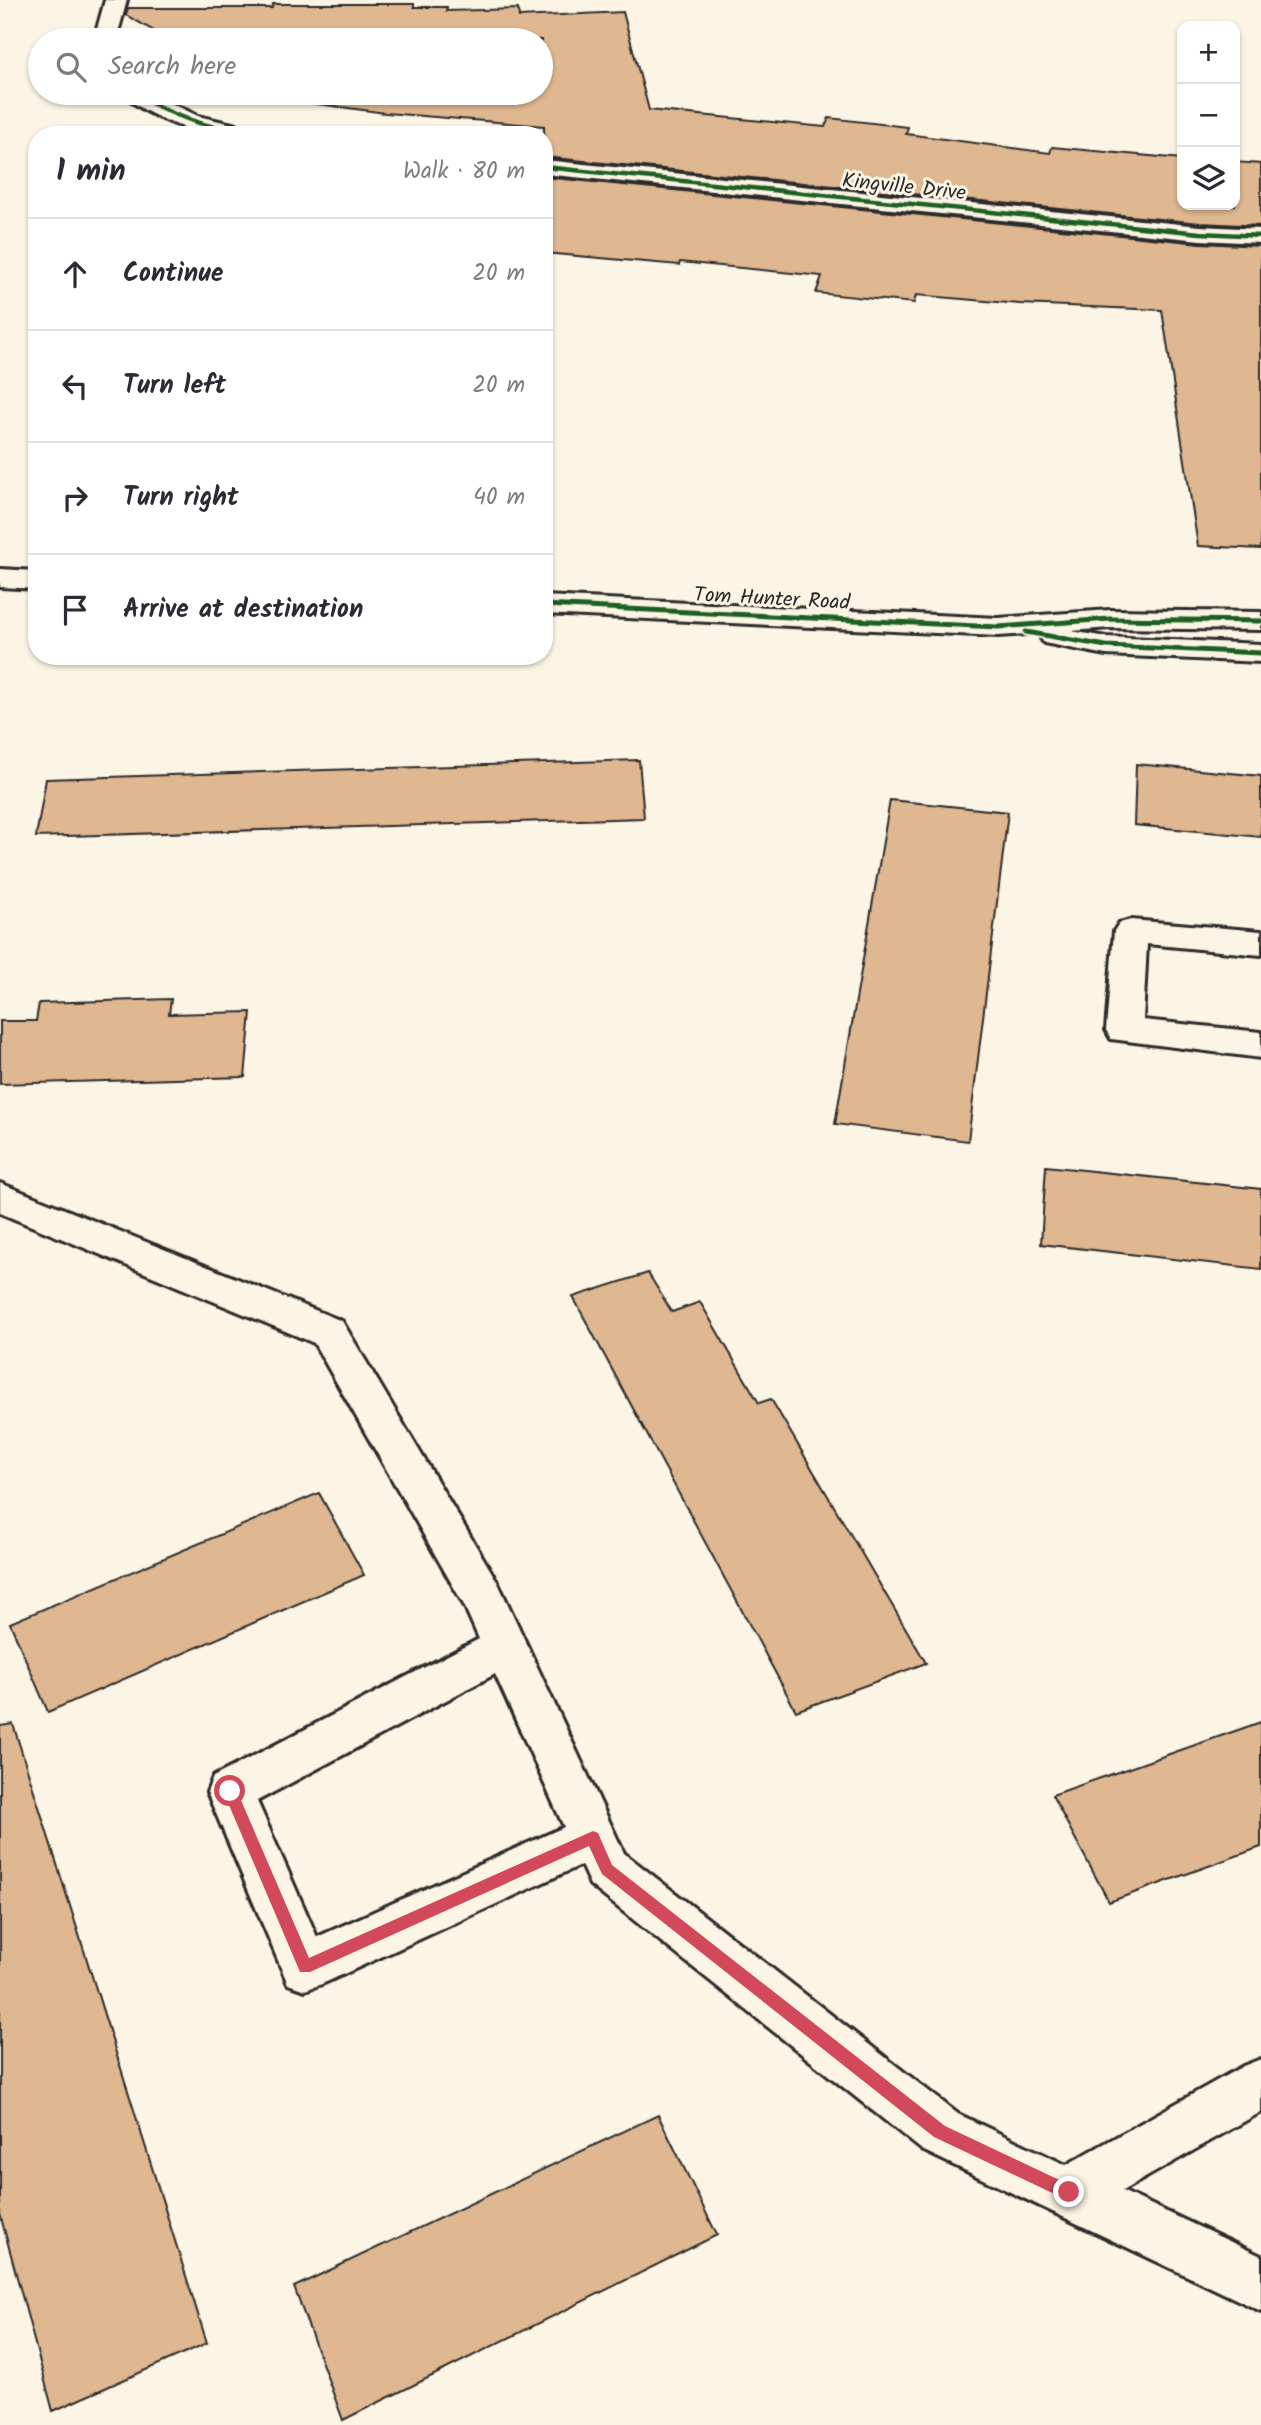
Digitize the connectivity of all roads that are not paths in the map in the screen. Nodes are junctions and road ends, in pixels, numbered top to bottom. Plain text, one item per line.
1 (116, 0) edge
2 (108, 28) edge
3 (155, 105) edge
4 (210, 126) edge
5 (553, 168) edge
6 (1261, 236) edge
7 (0, 578) edge
8 (28, 580) edge
9 (553, 605) edge
10 (1261, 621) edge
11 (998, 627) junction
12 (1261, 653) edge
13 (1261, 943) edge
14 (1261, 1045) edge
15 (0, 1197) edge
16 (505, 1647) junction
17 (593, 1837) junction
18 (1261, 2084) edge
19 (1069, 2192) junction
20 (1261, 2284) edge

1 - 2 street
3 - 4 street
5 - 6 street, Kingville Drive
7 - 8 street
9 - 11 street, Tom Hunter Road
10 - 11 street, Tom Hunter Road
11 - 12 street, Tom Hunter Road
13 - 14 street
15 - 16 street
16 - 17 street
16 - 17 street
17 - 19 street
18 - 19 street
19 - 20 street

